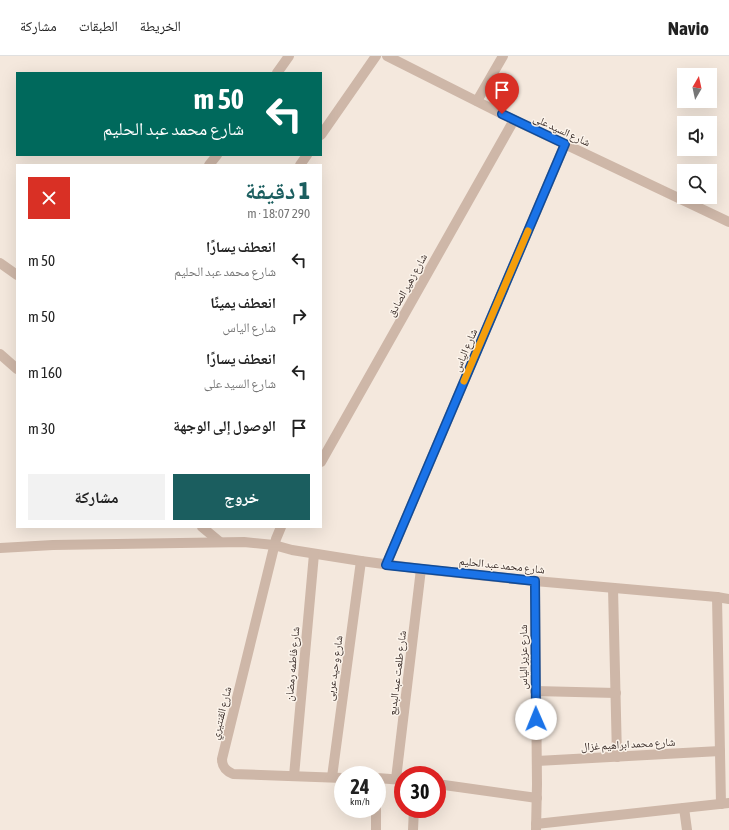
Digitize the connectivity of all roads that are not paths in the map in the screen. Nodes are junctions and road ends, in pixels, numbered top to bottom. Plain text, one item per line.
1 (289, 56) edge
2 (376, 56) edge
3 (387, 56) edge
4 (503, 56) edge
5 (278, 72) edge
6 (477, 101) junction
7 (514, 120) junction
8 (322, 134) edge
9 (565, 144) junction
10 (216, 156) edge
11 (210, 164) edge
12 (729, 222) edge
13 (0, 263) edge
14 (16, 274) edge
15 (0, 354) edge
16 (16, 368) edge
17 (322, 460) edge
18 (203, 528) edge
19 (280, 528) edge
20 (220, 542) junction
21 (274, 545) junction
22 (0, 548) edge
23 (314, 554) junction
24 (360, 561) junction
25 (386, 565) junction
26 (421, 569) junction
27 (535, 581) junction
28 (613, 588) junction
29 (717, 597) junction
30 (729, 599) edge
31 (535, 691) junction
32 (616, 693) junction
33 (720, 751) junction
34 (617, 757) junction
35 (536, 761) junction
36 (401, 766) edge
37 (294, 776) junction
38 (332, 777) joint
39 (446, 785) edge
40 (537, 798) junction
41 (725, 803) edge
42 (684, 808) junction
43 (376, 818) edge
44 (414, 818) edge
45 (536, 827) edge
46 (376, 830) edge
47 (413, 830) edge
48 (687, 830) edge

1 - 5 street
2 - 8 street
3 - 6 street, شارع السيد على
4 - 6 street
6 - 7 street, شارع السيد على
7 - 9 street, شارع السيد على
7 - 17 street, شارع زهير الصادق
9 - 12 street, شارع السيد على
9 - 25 street, شارع الياس
10 - 11 street
13 - 14 street
15 - 16 street
18 - 20 street
19 - 21 street
20 - 21 street, شارع محمد عبد الحليم
20 - 22 street, شارع محمد عبد الحليم
21 - 23 street, شارع محمد عبد الحليم
21 - 37 street, شارع القنتيري
23 - 24 street, شارع محمد عبد الحليم
23 - 37 street, شارع فاطمه رمضان
24 - 25 street, شارع محمد عبد الحليم
24 - 38 street, شارع وحيد عربى
25 - 26 street, شارع محمد عبد الحليم
26 - 27 street, شارع محمد عبد الحليم
26 - 36 street, شارع طلعت عبد البديع
27 - 28 street, شارع محمد عبد الحليم
27 - 31 street, شارع عزيز الياس
28 - 29 street, شارع محمد عبد الحليم
28 - 32 street
29 - 30 street, شارع محمد عبد الحليم
29 - 33 street
31 - 32 street
31 - 35 street, شارع عزيز الياس
32 - 34 street
33 - 34 street, شارع محمد ابراهيم غزال
33 - 41 street
34 - 35 street, شارع محمد ابراهيم غزال
35 - 40 street, شارع عزيز الياس
37 - 38 street, شارع القنتيري
39 - 40 street
40 - 45 street, شارع عزيز الياس
41 - 42 street
42 - 45 street
42 - 48 street
43 - 46 street
44 - 47 street

